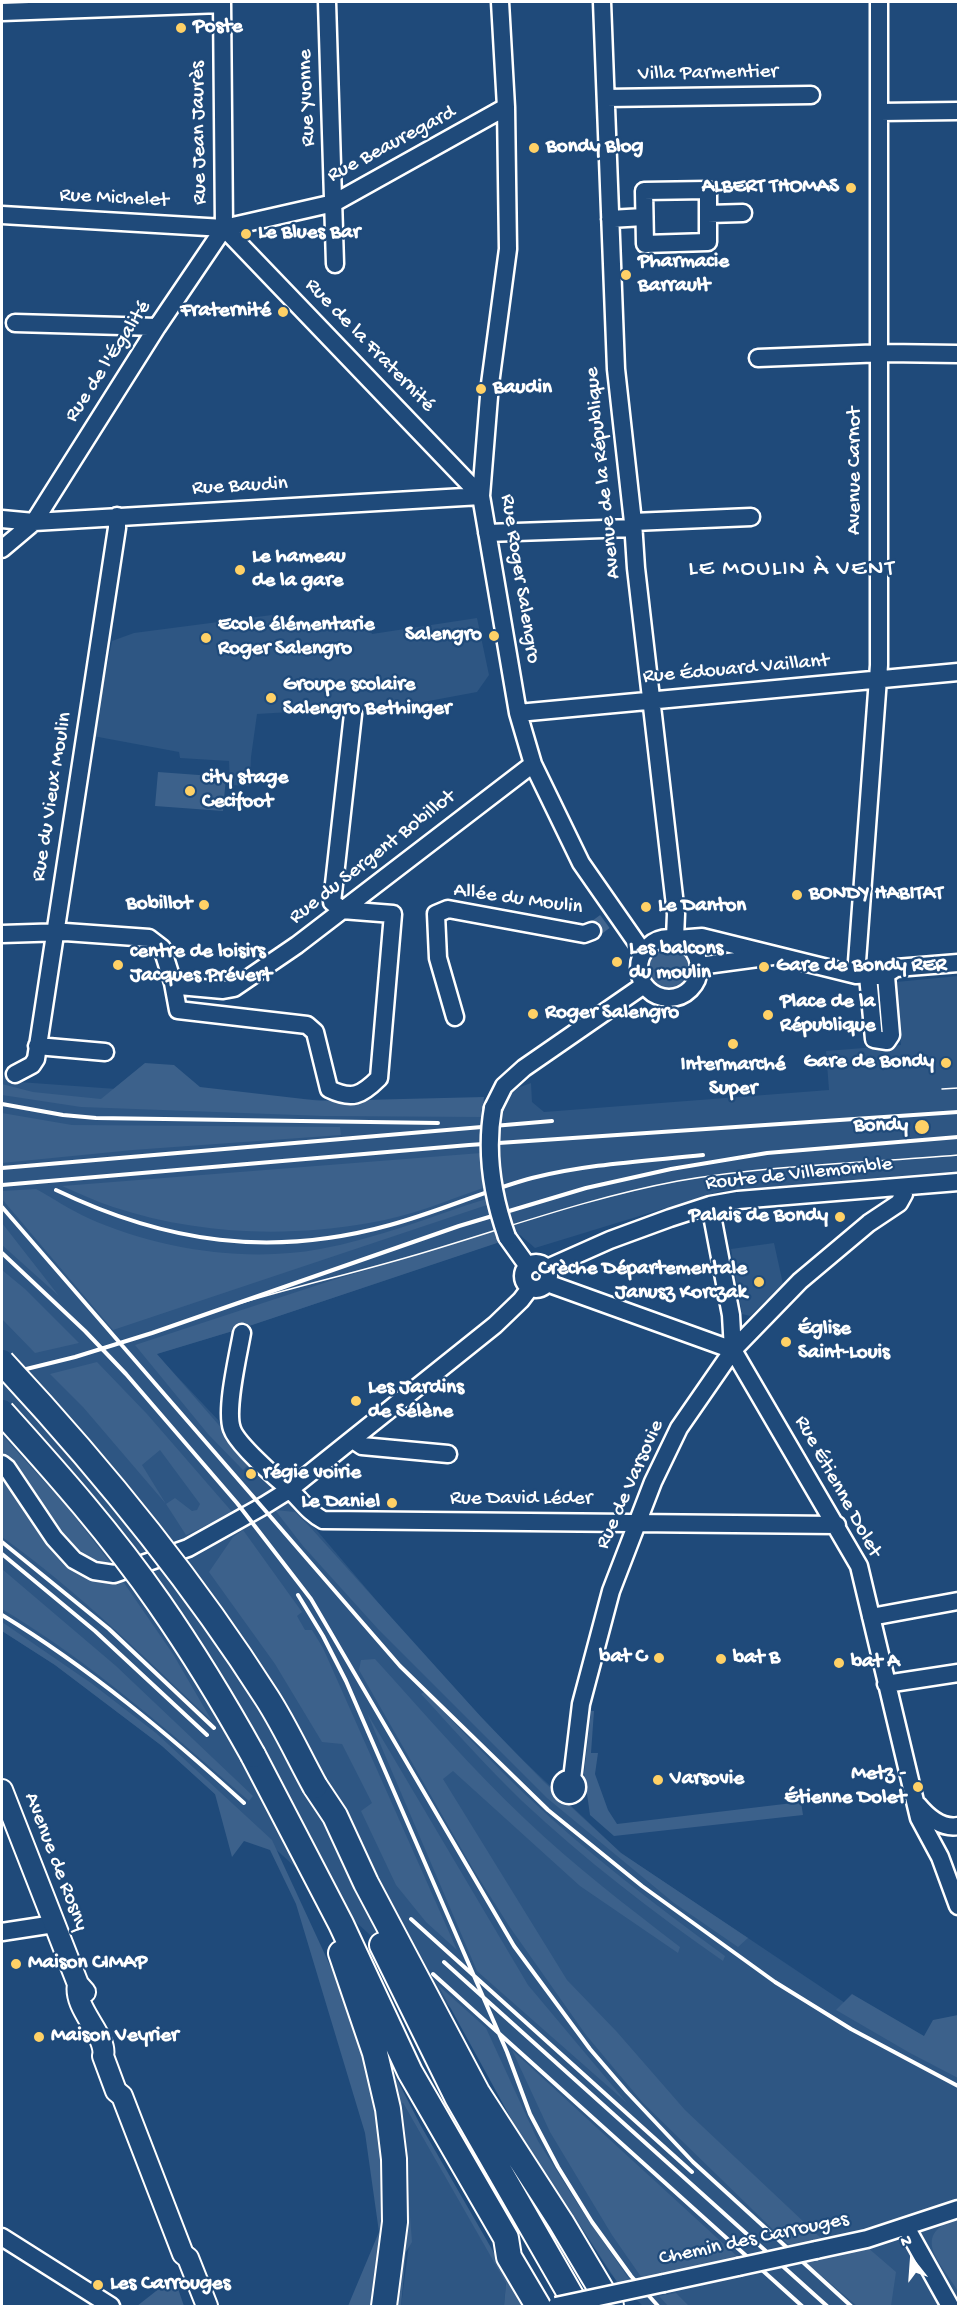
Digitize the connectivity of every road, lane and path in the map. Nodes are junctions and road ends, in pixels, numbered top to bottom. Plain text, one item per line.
1 (327, 2) edge
2 (500, 2) edge
3 (602, 2) edge
4 (879, 2) edge
5 (222, 3) edge
6 (2, 12) edge
7 (811, 95) dead end
8 (606, 98) junction
9 (506, 107) junction
10 (958, 111) edge
11 (880, 112) junction
12 (334, 203) junction
13 (743, 213) dead end
14 (708, 214) junction
15 (2, 215) edge
16 (644, 217) junction
17 (610, 219) junction
18 (224, 228) junction
19 (335, 264) dead end
20 (15, 323) dead end
21 (157, 327) junction
22 (958, 354) edge
23 (878, 355) junction
24 (758, 358) dead end
25 (481, 496) junction
26 (117, 516) junction
27 (751, 517) dead end
28 (2, 519) edge
29 (34, 522) junction
30 (633, 525) junction
31 (487, 533) junction
32 (2, 549) edge
33 (958, 672) edge
34 (879, 678) junction
35 (650, 700) junction
36 (519, 713) junction
37 (353, 714) dead end
38 (533, 764) junction
39 (342, 910) junction
40 (592, 931) tunnel mouth
41 (55, 933) junction
42 (2, 934) edge
43 (676, 939) junction
44 (643, 952) junction
45 (776, 956) junction
46 (958, 963) edge
47 (699, 966) junction
48 (888, 973) junction
49 (863, 975) junction
50 (173, 982) junction
51 (644, 985) junction
52 (455, 1017) dead end
53 (37, 1046) junction
54 (105, 1052) dead end
55 (15, 1074) dead end
56 (958, 1182) edge
57 (903, 1187) junction
58 (710, 1205) junction
59 (527, 1265) junction
60 (547, 1276) junction
61 (530, 1288) junction
62 (242, 1333) dead end
63 (733, 1350) junction
64 (2, 1362) edge
65 (2, 1412) edge
66 (353, 1440) junction
67 (448, 1454) dead end
68 (2, 1464) edge
69 (290, 1490) junction
70 (637, 1524) junction
71 (837, 1525) junction
72 (958, 1601) edge
73 (871, 1617) junction
74 (958, 1673) edge
75 (886, 1684) junction
76 (572, 1779) dead end
77 (315, 1786) junction
78 (2, 1790) edge
79 (915, 1802) junction
80 (951, 1826) edge
81 (958, 1906) edge
82 (54, 1924) junction
83 (341, 1924) junction
84 (2, 1932) edge
85 (958, 2209) edge
86 (906, 2227) junction
87 (2, 2237) edge
88 (507, 2238) junction
89 (183, 2254) junction
90 (111, 2307) edge
91 (194, 2307) edge
92 (207, 2307) edge
93 (384, 2307) edge
94 (538, 2307) edge
95 (555, 2307) edge
96 (577, 2307) edge
97 (611, 2307) edge
98 (950, 2307) edge

1 - 12 street, Rue Yvonne
2 - 9 street, Rue Roger Salengro
3 - 8 street, Avenue de la République
4 - 11 street, Avenue Carnot
5 - 6 street
5 - 18 street, Rue Jean Jaurès
7 - 8 street, Villa Parmentier
8 - 17 street, Avenue de la République
9 - 12 street, Rue Beauregard
9 - 25 street, Rue Roger Salengro
10 - 11 street
11 - 23 street, Avenue Carnot
12 - 18 street, Rue Beauregard
12 - 19 street, Rue Yvonne
13 - 14 street
14 - 16 street
14 - 16 street
15 - 18 street, Rue Michelet
16 - 17 street
17 - 30 street, Avenue de la République
18 - 21 street, Rue de l'Égalité
18 - 25 street, Rue de la Fraternité
20 - 21 street
21 - 29 street, Rue de l'Égalité
22 - 23 street
23 - 24 street
23 - 34 street, Avenue Carnot
25 - 26 street, Rue Baudin
25 - 31 street, Rue Roger Salengro
26 - 29 street, Rue Baudin
26 - 41 street, Rue du Vieux Moulin
27 - 30 street
28 - 29 street, Rue Baudin
29 - 32 street, Rue de l'Égalité
30 - 31 street
30 - 35 street, Avenue de la République
31 - 36 street, Rue Roger Salengro
33 - 34 street, Rue Édouard Vaillant
34 - 35 street, Rue Édouard Vaillant
34 - 49 street, Avenue Carnot
35 - 36 street, Rue Édouard Vaillant
35 - 43 street, Avenue de la République
36 - 38 street, Rue Roger Salengro
37 - 39 street
38 - 39 street, Rue du Sergent Bobillot
38 - 44 street, Rue Roger Salengro
39 - 50 street, Rue du Sergent Bobillot
39 - 50 street
40 - 52 street, Allée du Moulin
41 - 42 street
41 - 50 street
41 - 53 street, Rue du Vieux Moulin
43 - 44 street
43 - 45 street
43 - 47 street
44 - 51 street
45 - 47 street
45 - 49 street
46 - 48 street
47 - 51 street
48 - 49 street
48 - 49 street, Avenue Carnot
51 - 59 street, bridge
53 - 54 street
53 - 55 street, Rue du Vieux Moulin
56 - 57 street, Route de Villemomble
57 - 58 street, Route de Villemomble
57 - 63 street, Rue de Varsovie
58 - 60 street, Route de Villemomble
58 - 63 street, Rue Étienne Dolet
59 - 60 street
59 - 61 street
60 - 61 street
60 - 63 street
61 - 66 street
62 - 69 street, Rue David Léder
63 - 70 street, Rue de Varsovie
63 - 71 street, Rue Étienne Dolet
64 - 77 highway, bridge
65 - 83 highway, bridge
66 - 67 street
66 - 69 street
68 - 69 street
69 - 70 street, Rue David Léder
70 - 71 street, Rue David Léder
70 - 76 street, Rue de Varsovie
71 - 73 street, Rue Étienne Dolet
72 - 73 street
73 - 75 street, Rue Étienne Dolet
74 - 75 street
75 - 79 street, Rue Étienne Dolet
77 - 96 highway
77 - 97 highway
78 - 82 main road, Avenue de Rosny
79 - 80 street
79 - 81 street, Rue Étienne Dolet
82 - 84 street
82 - 89 main road, Avenue de Rosny
83 - 88 highway
83 - 93 highway
85 - 86 street, Chemin des Carrouges
86 - 95 street, Chemin des Carrouges, bridge
86 - 98 street
87 - 90 street
88 - 94 highway
88 - 95 highway
89 - 91 main road, Avenue de Rosny
89 - 92 main road, Avenue de Rosny

